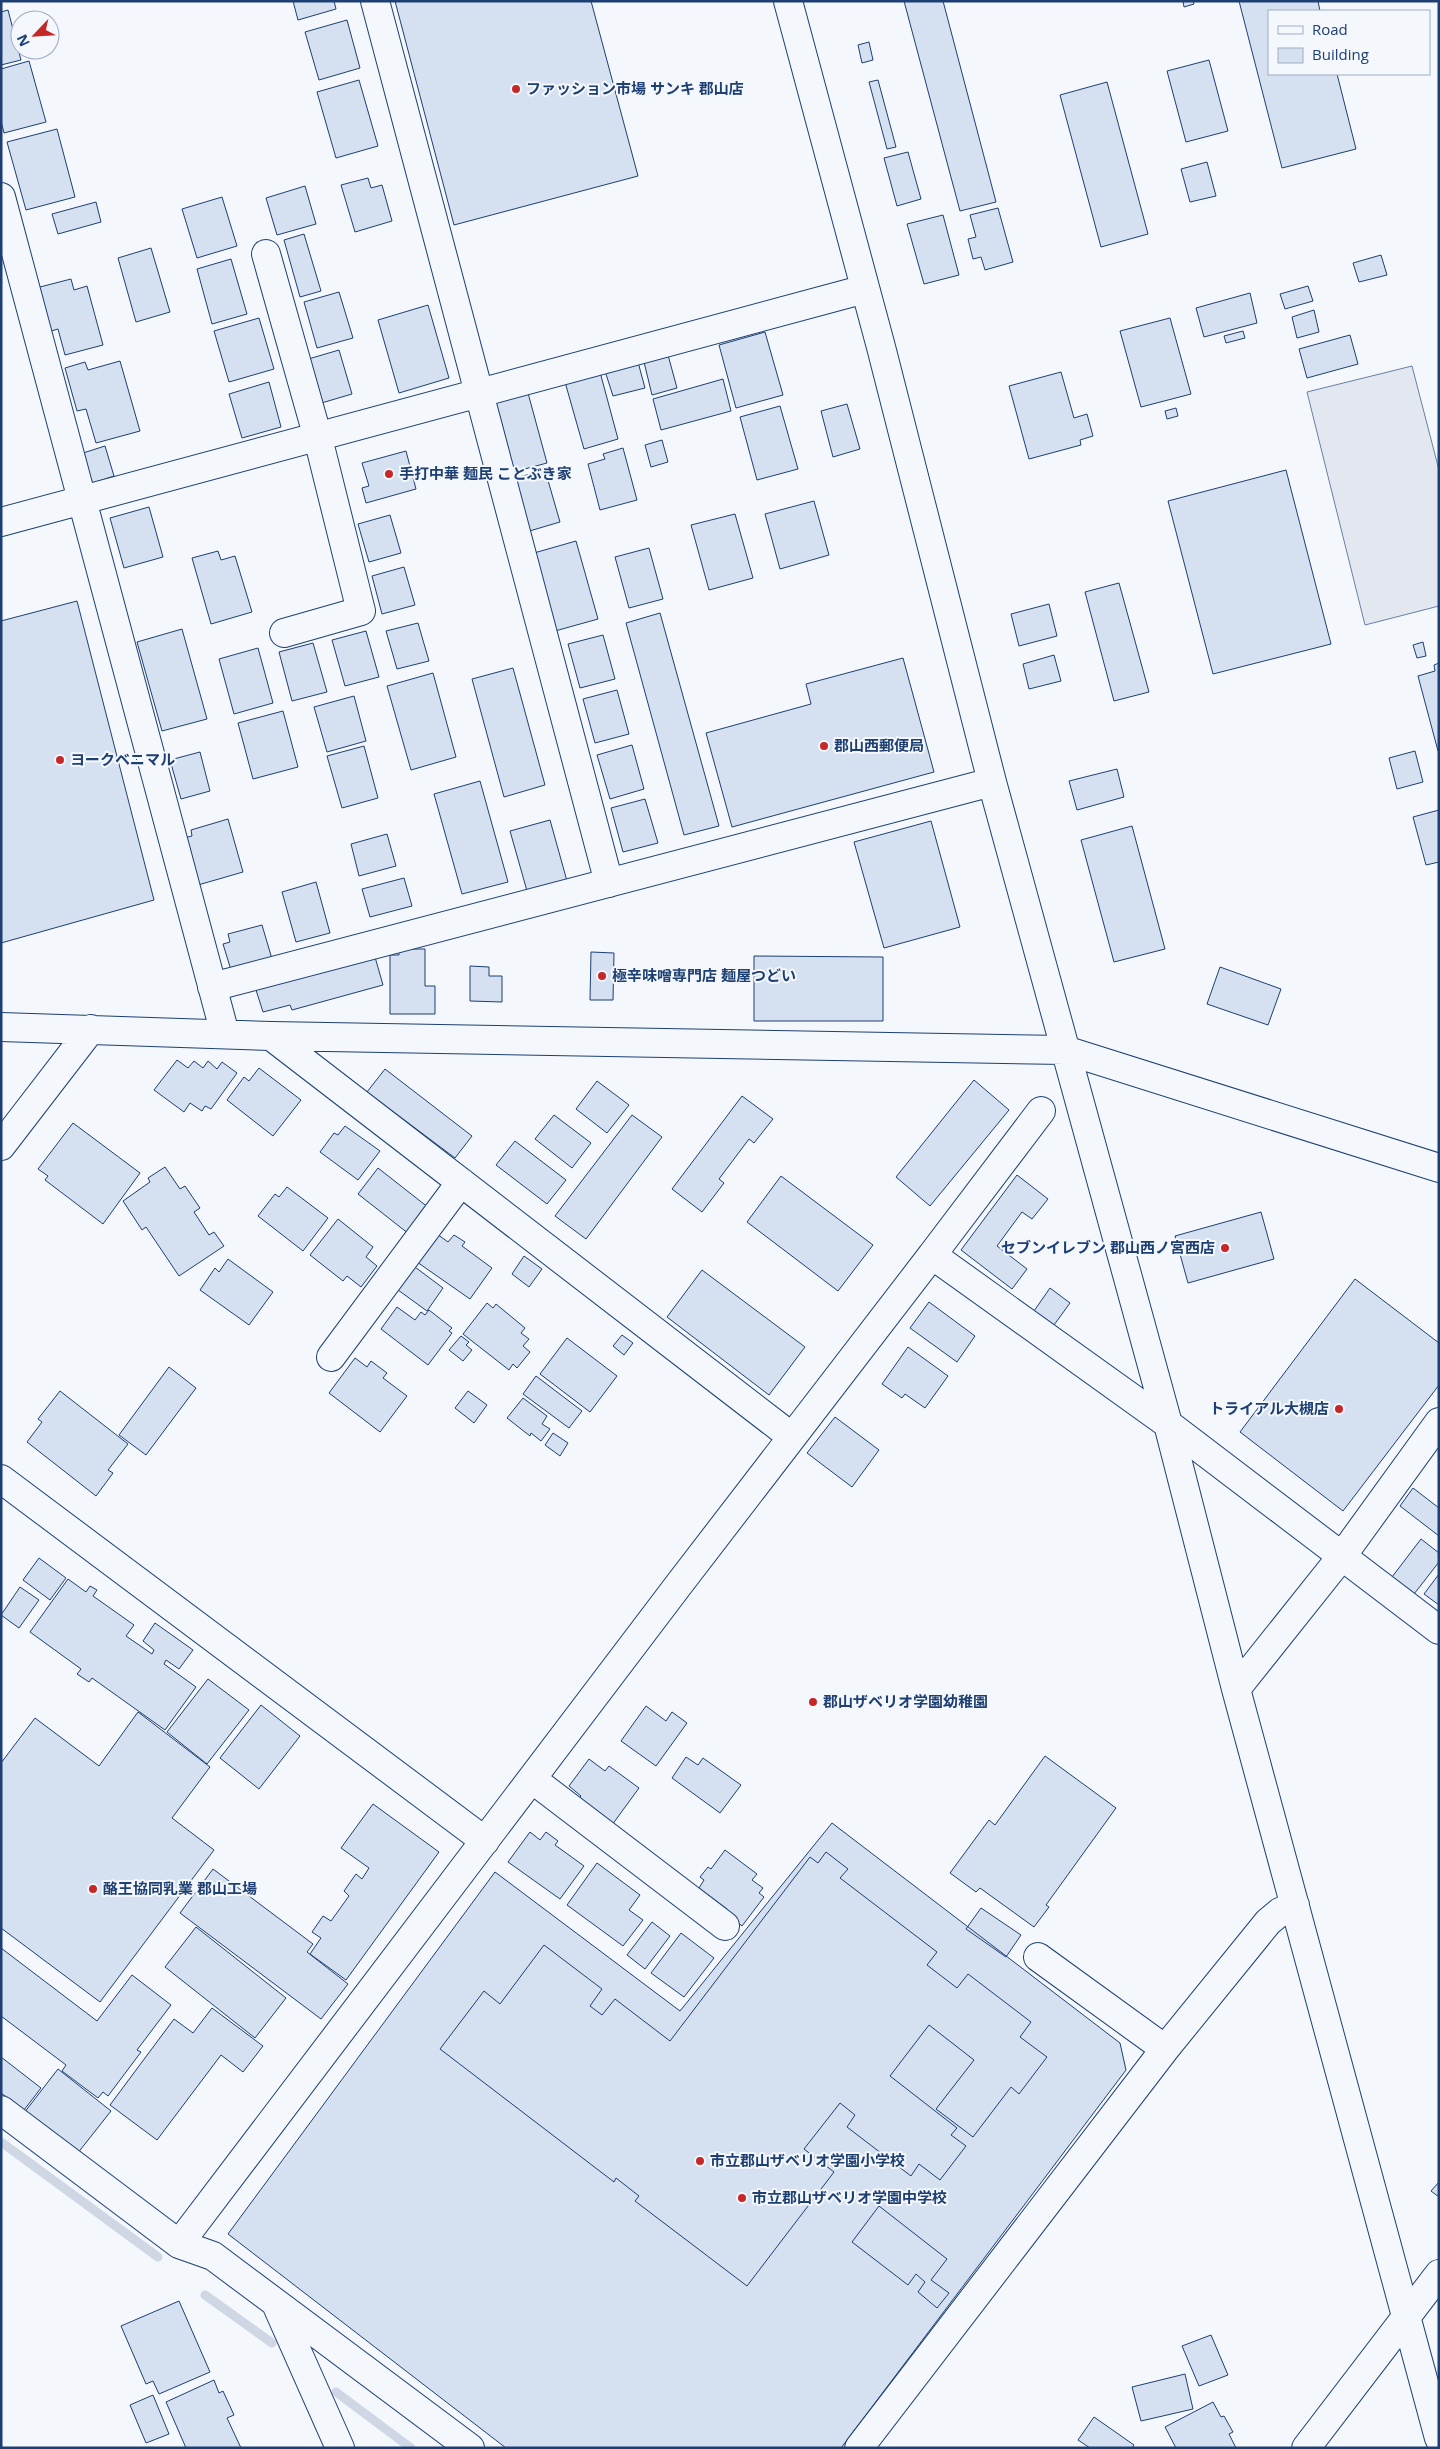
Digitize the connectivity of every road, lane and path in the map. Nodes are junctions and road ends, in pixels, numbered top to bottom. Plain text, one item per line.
1 (375, 1) edge
2 (788, 1) edge
3 (1, 197) edge
4 (266, 254) dead end
5 (865, 289) junction
6 (478, 392) junction
7 (318, 438) junction
8 (84, 501) junction
9 (1, 522) edge
10 (284, 633) dead end
11 (992, 782) junction
12 (608, 883) junction
13 (212, 986) junction
14 (1, 1027) edge
15 (91, 1029) junction
16 (225, 1034) junction
17 (271, 1036) junction
18 (1065, 1050) junction
19 (1041, 1111) dead end
20 (1, 1146) edge
21 (1439, 1168) edge
22 (461, 1182) junction
23 (932, 1255) junction
24 (330, 1357) dead end
25 (1439, 1422) edge
26 (1168, 1424) junction
27 (792, 1437) junction
28 (1, 1479) edge
29 (1342, 1556) junction
30 (1439, 1630) edge
31 (1236, 1689) junction
32 (532, 1779) junction
33 (485, 1841) junction
34 (1295, 1905) junction
35 (725, 1926) dead end
36 (1038, 1957) dead end
37 (1165, 2049) junction
38 (1, 2110) edge
39 (179, 2244) junction
40 (1439, 2274) edge
41 (277, 2304) junction
42 (1406, 2315) junction
43 (1439, 2438) edge
44 (340, 2448) edge
45 (470, 2448) edge
46 (859, 2448) edge
47 (1306, 2448) edge

1 - 6 street
2 - 5 street
3 - 8 street
4 - 7 street
5 - 6 street
5 - 11 street
6 - 7 street
6 - 12 street
7 - 8 street
7 - 10 street
8 - 9 street
8 - 13 street
11 - 12 street
11 - 18 street
12 - 13 street
13 - 16 street
14 - 15 street
15 - 16 street
15 - 20 street
16 - 17 street
17 - 18 street
17 - 22 street
18 - 21 street
18 - 26 street
19 - 23 street
22 - 24 street
22 - 27 street
23 - 26 street
23 - 27 street
25 - 29 street
26 - 29 street
26 - 31 street
27 - 32 street
28 - 33 street
29 - 30 street
29 - 31 street
31 - 34 street
32 - 33 street
32 - 35 street
33 - 39 street
34 - 37 street
34 - 42 street
36 - 37 street
37 - 46 street
38 - 39 street
39 - 41 street
40 - 42 street
41 - 44 street
41 - 45 street
42 - 43 street
42 - 47 street

